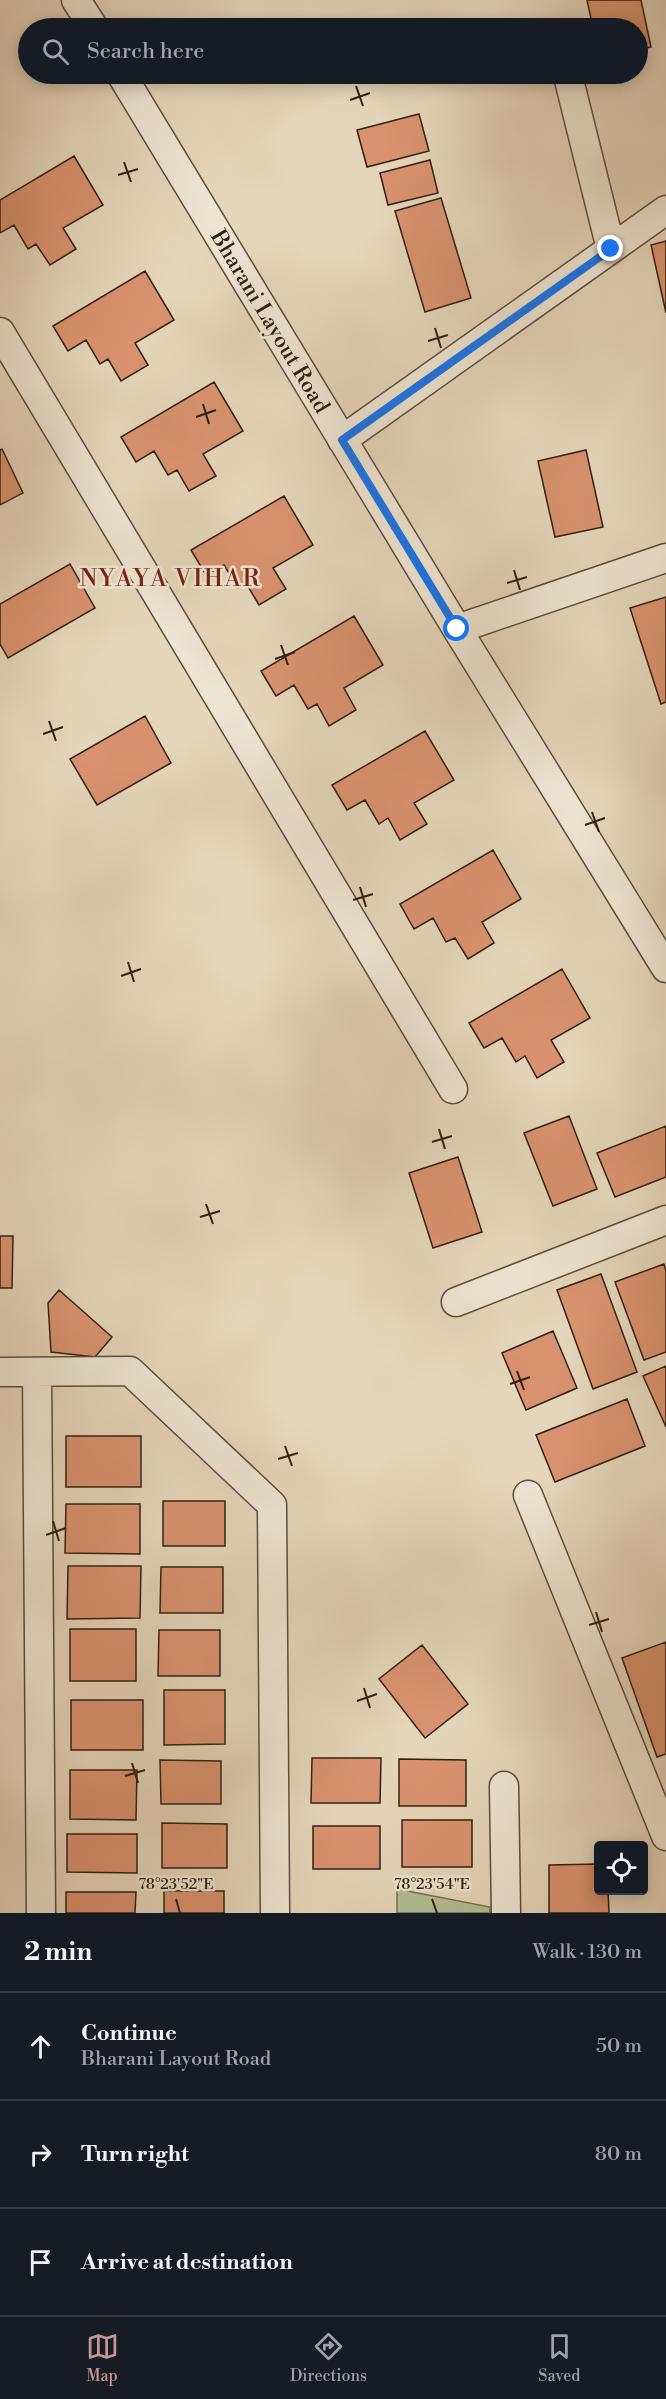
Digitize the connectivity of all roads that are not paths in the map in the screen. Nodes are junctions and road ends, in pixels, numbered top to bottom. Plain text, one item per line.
1 (76, 0) edge
2 (88, 18) edge
3 (127, 84) edge
4 (570, 84) edge
5 (666, 210) edge
6 (611, 249) junction
7 (0, 332) edge
8 (342, 440) junction
9 (666, 558) edge
10 (457, 629) junction
11 (666, 968) edge
12 (453, 1089) dead end
13 (666, 1220) edge
14 (456, 1302) dead end
15 (0, 1372) edge
16 (37, 1372) junction
17 (528, 1495) dead end
18 (504, 1786) dead end
19 (666, 1836) edge
20 (41, 1913) edge
21 (275, 1913) edge
22 (506, 1913) edge

1 - 2 street
3 - 8 street, Bharani Layout Road
4 - 6 street
5 - 6 street
6 - 8 street
7 - 12 street
8 - 10 street, Bharani Layout Road
9 - 10 street
10 - 11 street, Bharani Layout Road
13 - 14 street
15 - 16 street
16 - 20 street
16 - 21 street
17 - 19 street
18 - 22 street

